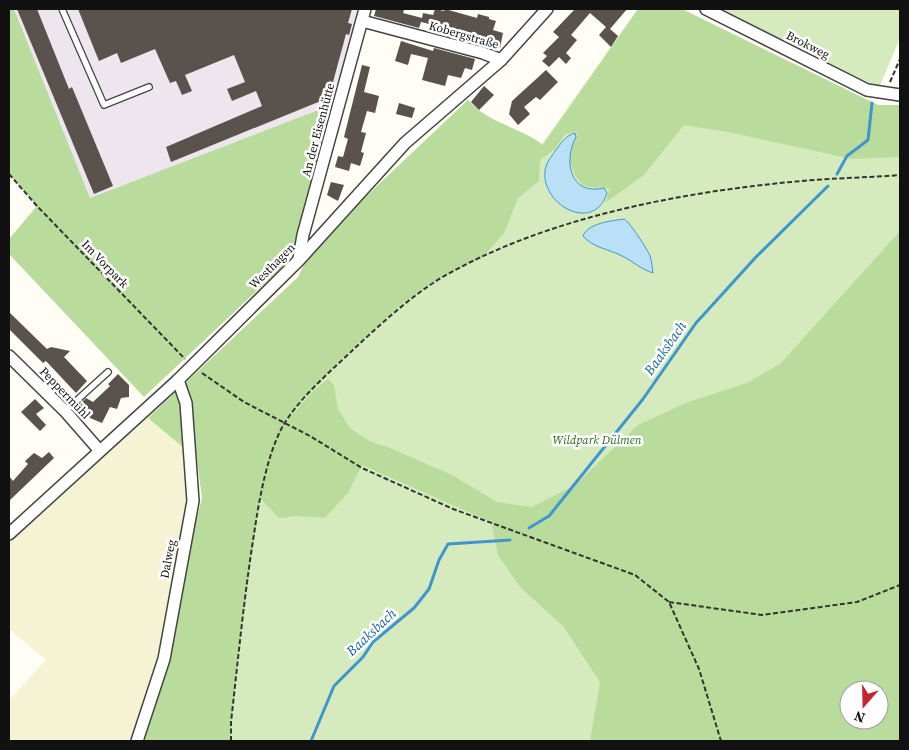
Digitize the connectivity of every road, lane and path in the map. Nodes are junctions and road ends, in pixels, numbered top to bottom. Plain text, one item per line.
1 (62, 9) edge
2 (365, 9) edge
3 (547, 9) edge
4 (706, 9) edge
5 (362, 22) junction
6 (900, 59) edge
7 (501, 60) junction
8 (148, 87) dead end
9 (884, 94) junction
10 (900, 95) edge
11 (9, 174) edge
12 (900, 175) edge
13 (299, 260) junction
14 (9, 356) edge
15 (191, 365) junction
16 (108, 372) dead end
17 (178, 380) junction
18 (65, 411) junction
19 (284, 424) junction
20 (99, 450) junction
21 (9, 534) edge
22 (900, 585) edge
23 (669, 602) junction
24 (137, 741) edge
25 (231, 741) edge
26 (721, 741) edge

1 - 8 lane
2 - 5 street, An der Eisenhütte
3 - 7 street, Westhagen
4 - 9 street, Brokweg
5 - 7 street, Kobergstraße
5 - 13 street, An der Eisenhütte
6 - 9 path
7 - 13 street, Westhagen
9 - 10 street, Brokweg
11 - 15 path, Im Vorpark
12 - 19 path
13 - 15 street, Westhagen
14 - 18 street, Peppermühl
15 - 17 street, Westhagen
15 - 19 path, Im Vorpark
16 - 18 lane
17 - 20 street, Westhagen
17 - 24 street, Dalweg
18 - 20 street, Peppermühl
19 - 23 path, Im Vorpark
19 - 25 path
20 - 21 street, Westhagen
22 - 23 path
23 - 26 path

